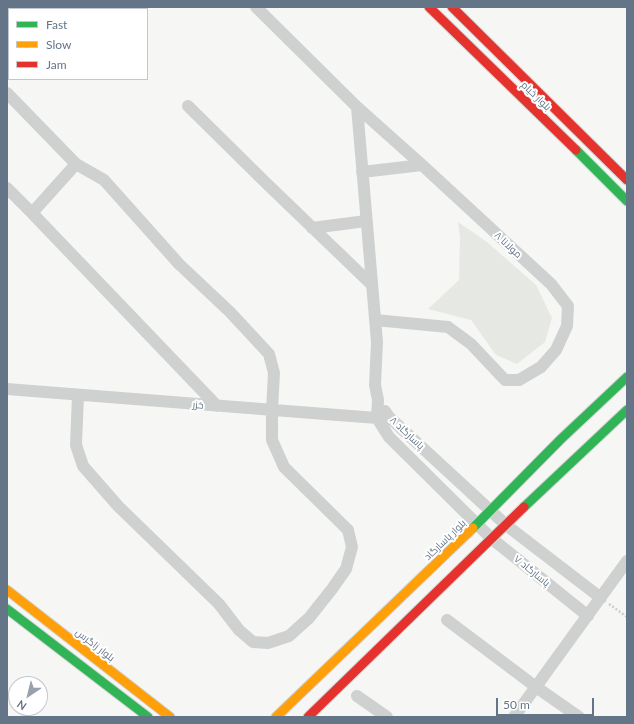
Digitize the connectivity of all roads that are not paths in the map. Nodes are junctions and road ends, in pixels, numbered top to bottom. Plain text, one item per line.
1 (256, 7) edge
2 (429, 7) edge
3 (452, 7) edge
4 (7, 93) edge
5 (188, 106) dead end
6 (357, 107) junction
7 (76, 164) junction
8 (422, 165) junction
9 (362, 172) junction
10 (627, 180) edge
11 (7, 188) edge
12 (627, 201) edge
13 (32, 213) junction
14 (366, 221) junction
15 (312, 228) junction
16 (371, 284) junction
17 (375, 320) junction
18 (627, 377) edge
19 (7, 389) edge
20 (78, 395) junction
21 (217, 406) junction
22 (272, 410) junction
23 (627, 410) edge
24 (383, 418) junction
25 (490, 510) junction
26 (477, 524) junction
27 (506, 525) junction
28 (491, 538) junction
29 (627, 561) edge
30 (7, 590) edge
31 (600, 598) junction
32 (7, 609) edge
33 (588, 616) junction
34 (447, 620) dead end
35 (536, 687) junction
36 (357, 696) dead end
37 (148, 717) edge
38 (170, 717) edge
39 (276, 717) edge
40 (308, 717) edge
41 (387, 717) edge
42 (514, 717) edge
43 (579, 717) edge

1 - 6 street, مولانا ۸
2 - 12 street, بلوار خیام
3 - 10 street, بلوار خیام
4 - 7 street
5 - 15 street
6 - 8 street, مولانا ۸
6 - 9 street
7 - 13 street
7 - 22 street
8 - 9 street
8 - 17 street, مولانا ۸
9 - 14 street
11 - 13 street
13 - 21 street
14 - 15 street
14 - 16 street
15 - 16 street
16 - 17 street
17 - 24 street, پاسارگاد ۸
18 - 25 street, بلوار پاسارگاد
19 - 20 street, خزر
20 - 21 street, خزر
20 - 22 street
21 - 22 street, خزر
22 - 24 street, خزر
23 - 27 street
24 - 25 street, پاسارگاد ۸
24 - 26 street, پاسارگاد ۸
25 - 26 street, بلوار پاسارگاد
25 - 27 street, پاسارگاد ۷
26 - 28 street, پاسارگاد ۷
26 - 39 street, بلوار پاسارگاد
27 - 28 street
27 - 31 street, پاسارگاد ۷
28 - 33 street, پاسارگاد ۷
28 - 40 street
29 - 31 street
30 - 38 street, بلوار زاگرس
31 - 33 street
32 - 37 street
33 - 35 street
34 - 35 street
35 - 42 street
35 - 43 street
36 - 41 street

